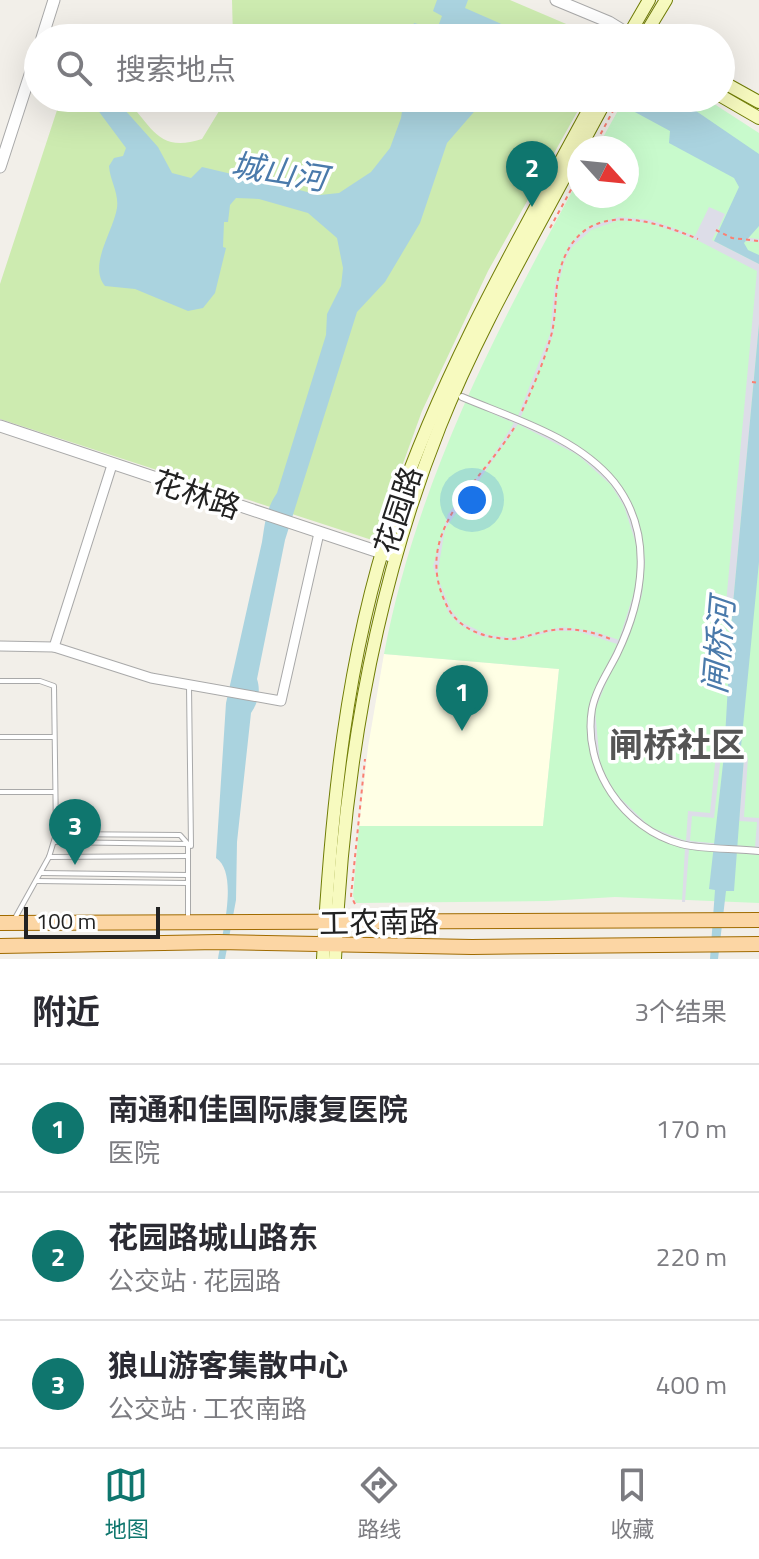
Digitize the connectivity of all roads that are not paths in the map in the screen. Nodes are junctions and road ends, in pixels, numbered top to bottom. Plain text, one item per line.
1 (54, 0) edge
2 (556, 0) edge
3 (649, 0) edge
4 (666, 0) edge
5 (46, 24) edge
6 (605, 24) edge
7 (637, 24) edge
8 (651, 24) edge
9 (735, 89) edge
10 (24, 93) edge
11 (759, 102) edge
12 (735, 104) edge
13 (599, 112) edge
14 (600, 112) edge
15 (759, 118) edge
16 (587, 136) edge
17 (0, 167) edge
18 (567, 174) edge
19 (462, 397) dead end
20 (0, 426) edge
21 (112, 465) junction
22 (319, 533) junction
23 (389, 556) junction
24 (0, 646) edge
25 (54, 647) junction
26 (0, 681) edge
27 (189, 685) junction
28 (0, 737) edge
29 (55, 737) junction
30 (0, 792) edge
31 (55, 792) junction
32 (56, 834) junction
33 (54, 842) junction
34 (188, 844) junction
35 (759, 851) edge
36 (188, 856) junction
37 (49, 857) junction
38 (41, 873) junction
39 (188, 875) junction
40 (37, 881) junction
41 (188, 883) junction
42 (759, 920) edge
43 (331, 923) junction
44 (6, 924) edge
45 (188, 925) junction
46 (759, 944) edge
47 (6, 946) edge
48 (329, 952) edge

1 - 5 street
2 - 6 street
3 - 7 main road
4 - 8 main road
9 - 11 main road
10 - 17 street
12 - 15 main road
13 - 23 main road, 花园路
14 - 16 main road, 花园路
18 - 23 main road, 花园路
19 - 35 street
20 - 21 street, 花林路
21 - 22 street, 花林路
21 - 25 street
22 - 23 street, 花林路
22 - 27 street
23 - 43 main road, 花园路
24 - 25 street
25 - 27 street
26 - 29 lane
27 - 41 lane
28 - 29 lane
29 - 31 lane
30 - 31 lane
31 - 32 lane
32 - 33 lane
32 - 34 lane
33 - 34 lane
33 - 37 lane
34 - 36 lane
36 - 37 lane
36 - 39 lane
37 - 38 lane
38 - 39 lane
38 - 40 lane
39 - 41 lane
40 - 41 lane
40 - 44 lane
41 - 45 lane
42 - 43 main road, 工农南路
43 - 45 main road, 工农南路
43 - 48 main road, 花园路
44 - 45 main road, 工农南路
44 - 47 lane
46 - 48 main road, 工农南路
47 - 48 main road, 工农南路

